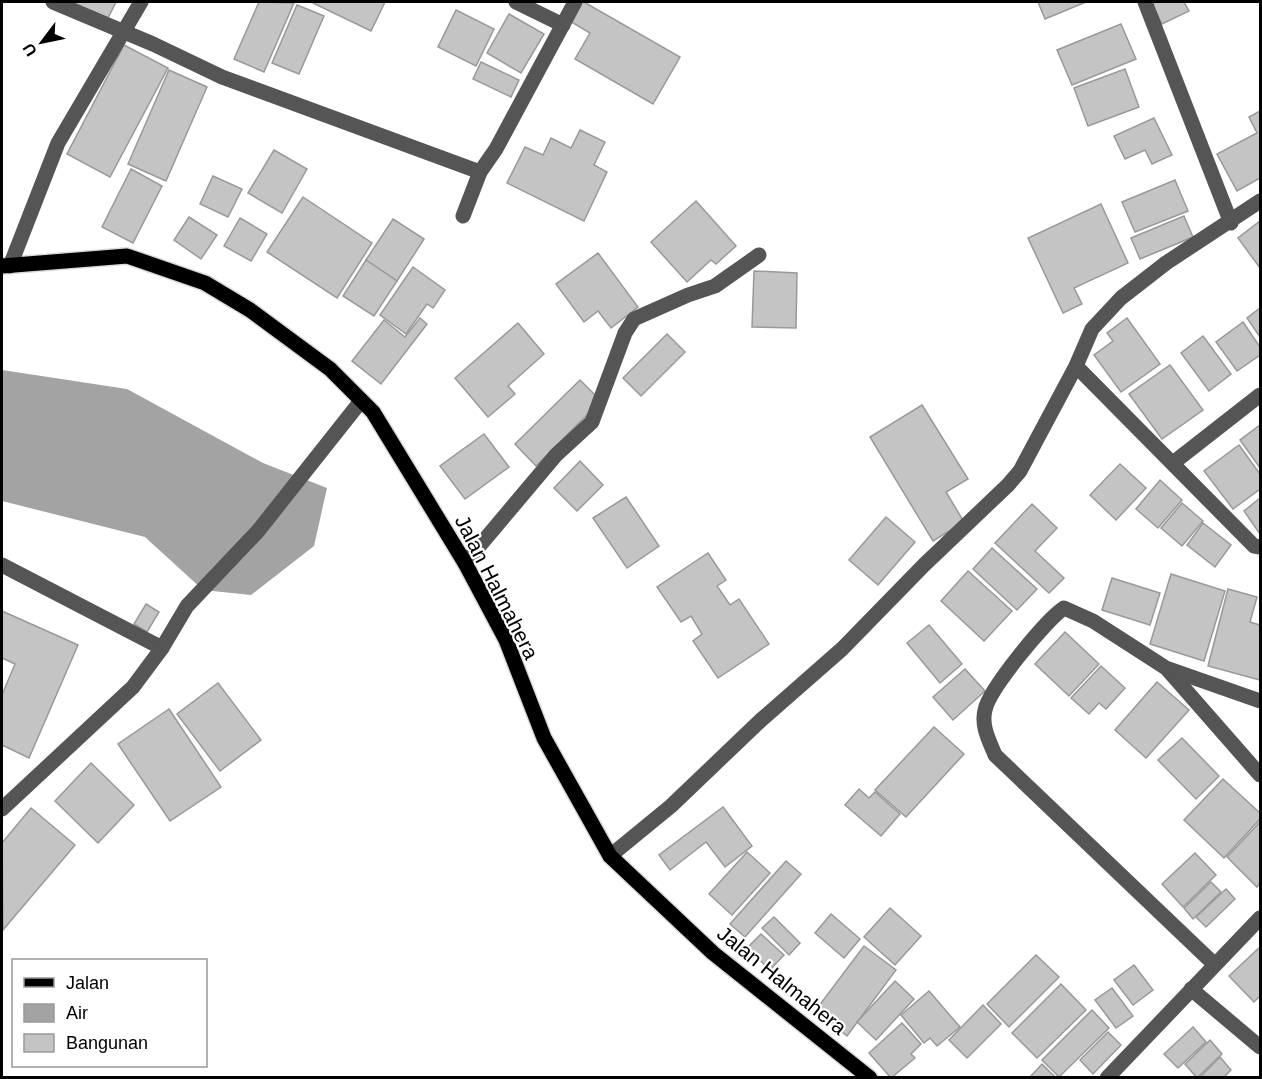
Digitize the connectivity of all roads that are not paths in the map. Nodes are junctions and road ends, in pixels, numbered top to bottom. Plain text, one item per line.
1 (53, 2) edge
2 (141, 2) edge
3 (516, 2) edge
4 (575, 2) edge
5 (1145, 2) edge
6 (563, 25) junction
7 (122, 32) junction
8 (480, 172) junction
9 (1260, 201) edge
10 (464, 216) dead end
11 (1231, 223) junction
12 (759, 255) dead end
13 (6, 266) edge
14 (1076, 366) junction
15 (1260, 395) edge
16 (361, 401) junction
17 (1173, 463) junction
18 (1260, 547) edge
19 (465, 563) junction
20 (2, 565) edge
21 (162, 648) junction
22 (1166, 668) junction
23 (1260, 700) edge
24 (1260, 776) edge
25 (2, 809) edge
26 (609, 856) junction
27 (1260, 918) edge
28 (1214, 964) junction
29 (1191, 989) junction
30 (1260, 1047) edge
31 (870, 1077) edge
32 (1107, 1077) edge

1 - 7 street
2 - 7 street
3 - 6 street
4 - 6 street
5 - 11 street
6 - 8 street
7 - 8 street
7 - 13 street
8 - 10 street
9 - 11 street
11 - 14 street
12 - 19 street
13 - 16 main road, Jalan Halmahera
14 - 17 street
14 - 26 street
15 - 17 street
16 - 19 main road, Jalan Halmahera
16 - 21 street
17 - 18 street
19 - 26 main road, Jalan Halmahera
20 - 21 street
21 - 25 street
22 - 23 street
22 - 24 street
22 - 28 street
26 - 31 main road, Jalan Halmahera
27 - 28 street
28 - 29 street
29 - 30 street
29 - 32 street

